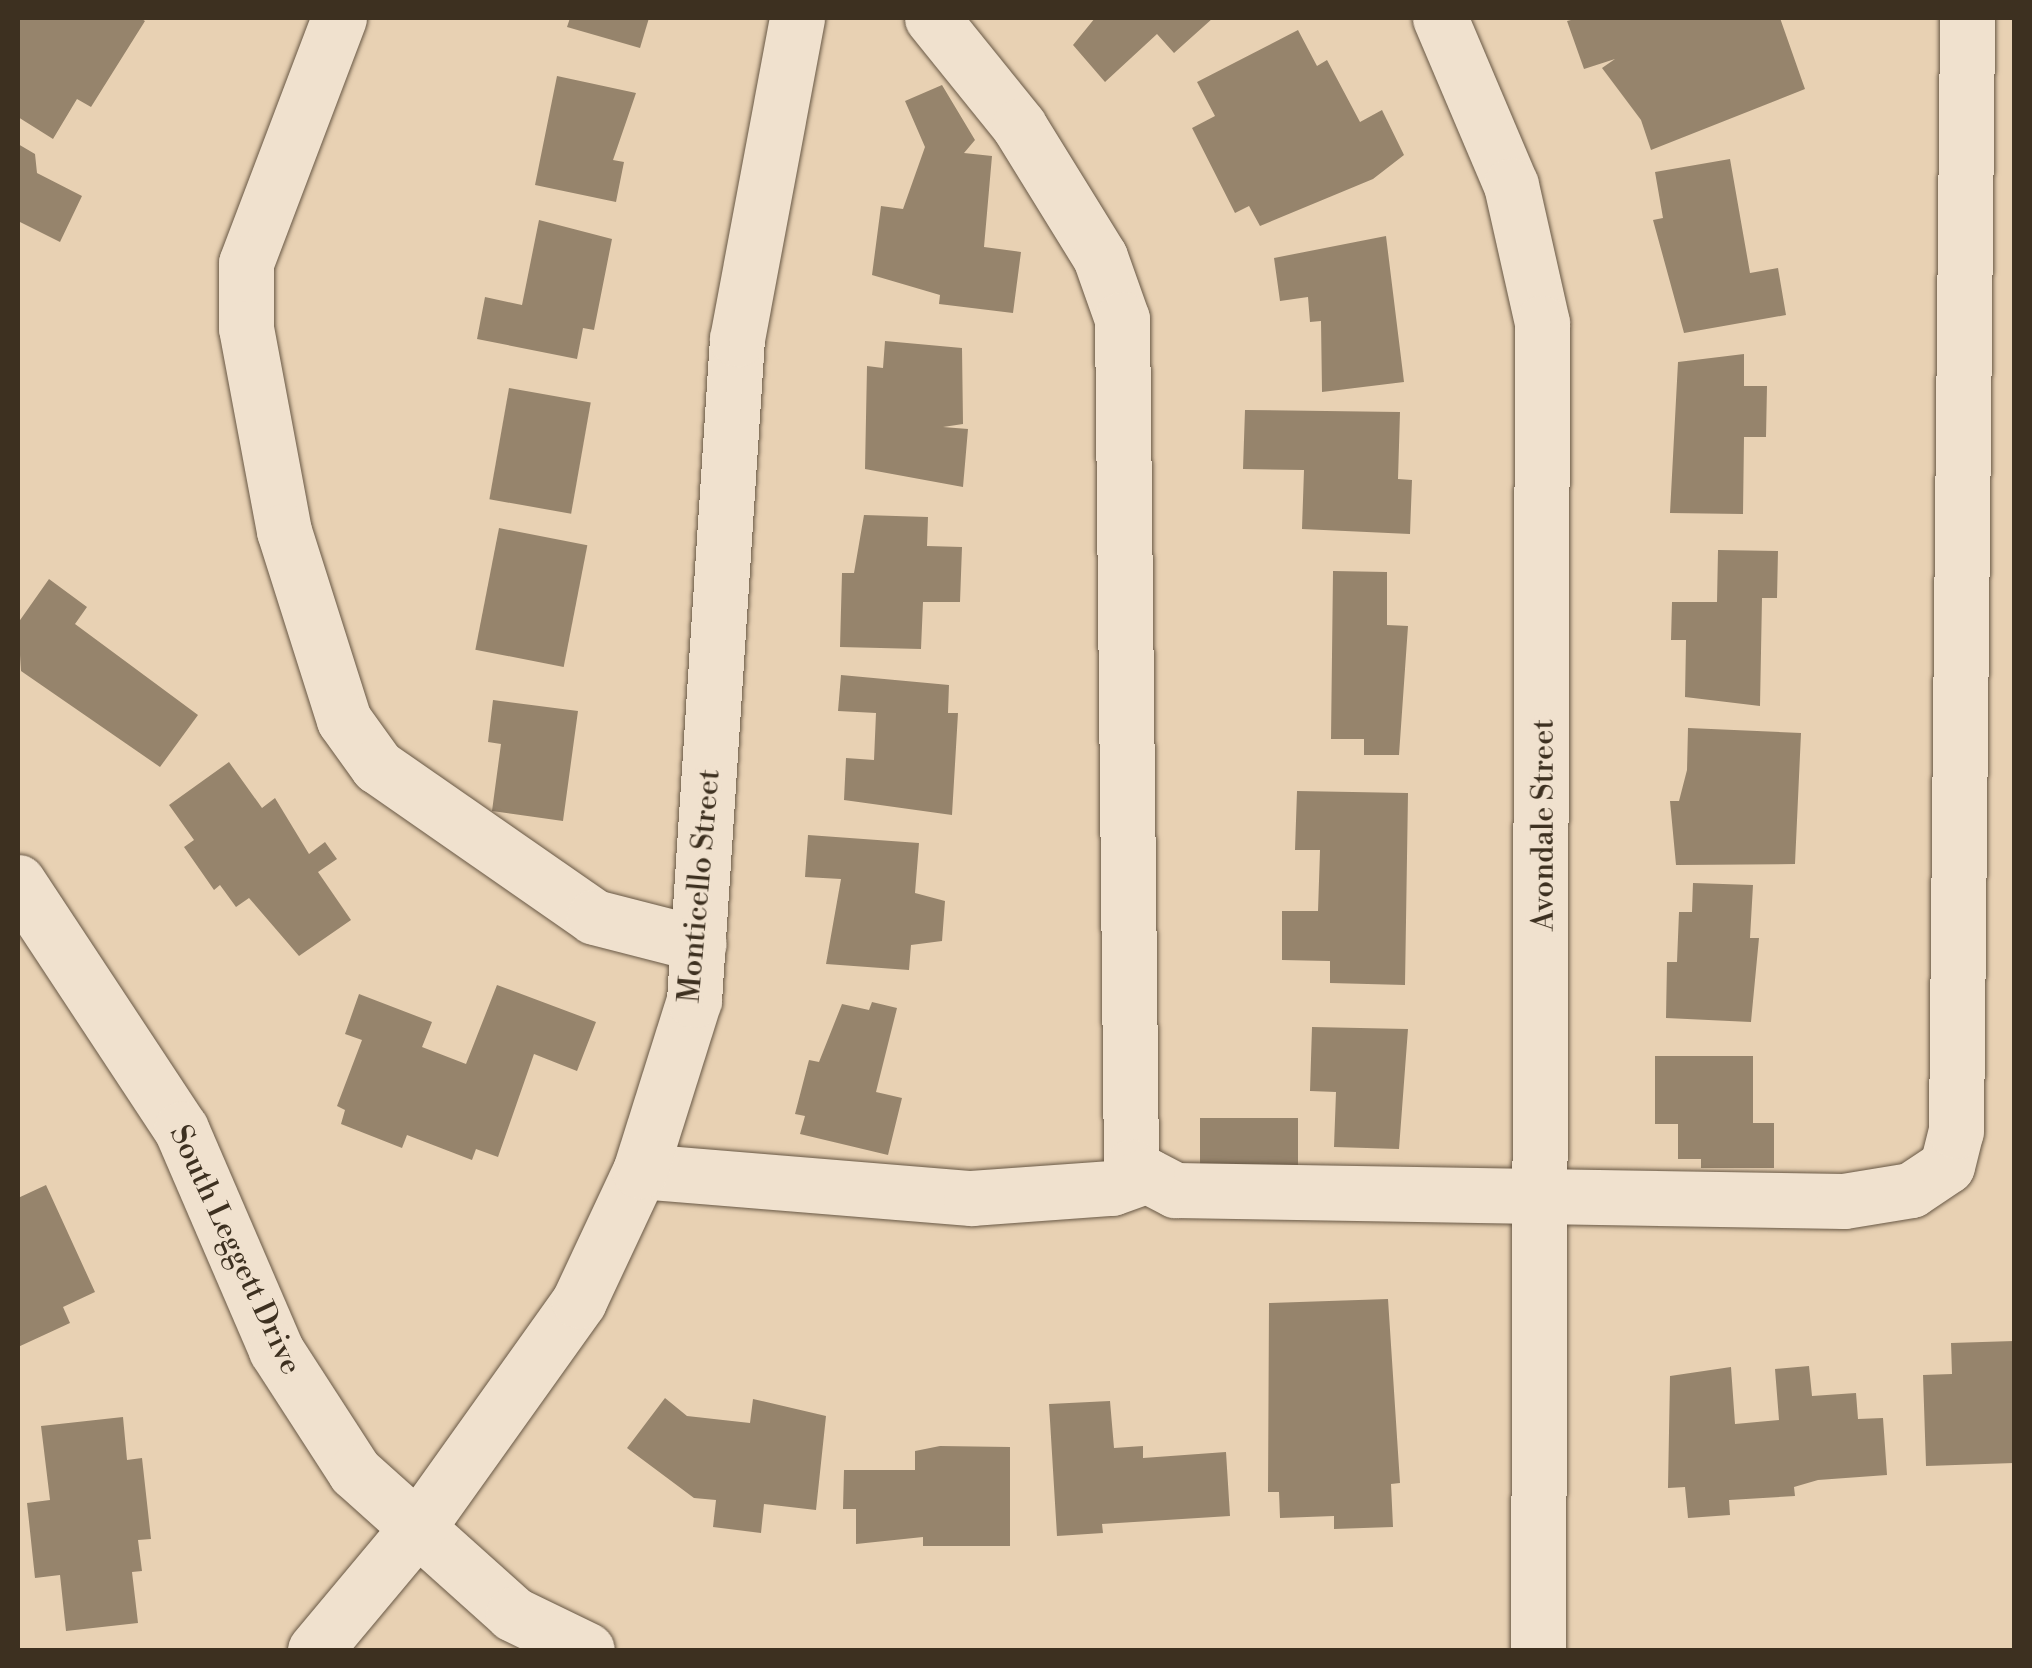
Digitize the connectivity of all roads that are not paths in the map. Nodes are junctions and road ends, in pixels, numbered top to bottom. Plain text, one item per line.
1 (338, 18) edge
2 (797, 18) edge
3 (932, 18) edge
4 (1440, 18) edge
5 (1967, 18) edge
6 (18, 882) edge
7 (699, 944) junction
8 (640, 1171) junction
9 (1147, 1175) junction
10 (1542, 1199) junction
11 (418, 1526) junction
12 (315, 1650) edge
13 (587, 1650) edge
14 (1538, 1650) edge

1 - 7 street
2 - 7 street, Monticello Street
3 - 9 street
4 - 10 street, Avondale Street
5 - 10 street
6 - 11 street, South Leggett Drive
7 - 8 street, Monticello Street
8 - 9 street
8 - 11 street, Monticello Street
9 - 10 street
10 - 14 street, Avondale Street
11 - 12 street, Monticello Street
11 - 13 street, South Leggett Drive

